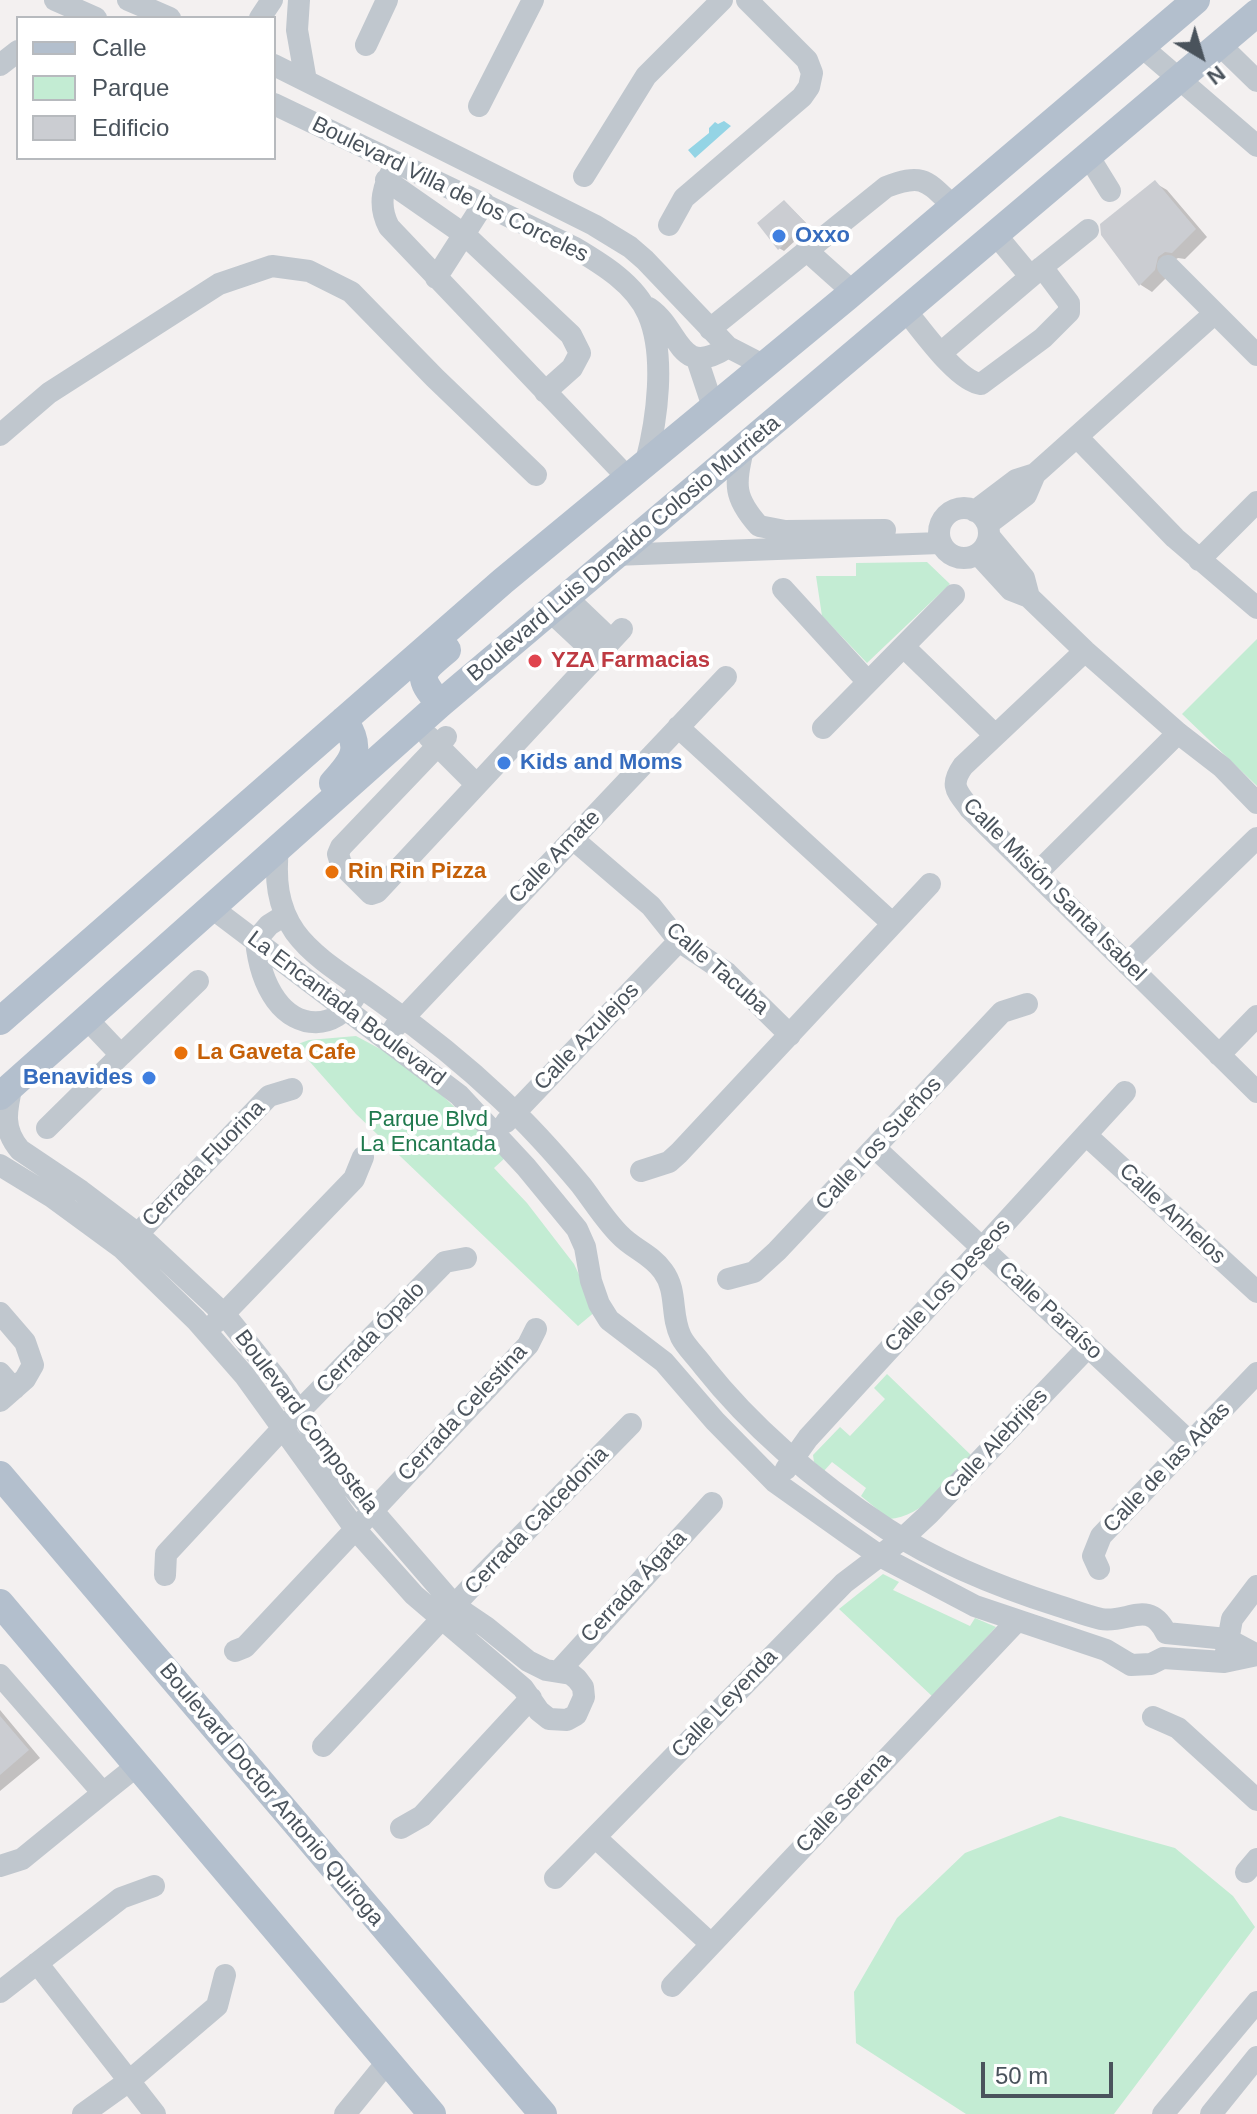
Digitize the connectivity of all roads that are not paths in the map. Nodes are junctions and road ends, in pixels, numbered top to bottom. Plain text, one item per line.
1 (128, 0) edge
2 (299, 0) edge
3 (387, 0) edge
4 (533, 0) edge
5 (722, 0) edge
6 (747, 0) edge
7 (1196, 0) edge
8 (64, 9) edge
9 (1257, 13) edge
10 (89, 16) edge
11 (165, 16) edge
12 (366, 45) dead end
13 (1220, 45) junction
14 (1142, 47) junction
15 (16, 53) edge
16 (0, 65) edge
17 (276, 66) edge
18 (306, 81) junction
19 (1180, 81) junction
20 (1257, 81) edge
21 (334, 96) junction
22 (276, 105) edge
23 (479, 106) dead end
24 (317, 125) junction
25 (1257, 146) edge
26 (1089, 157) junction
27 (391, 172) junction
28 (584, 176) dead end
29 (1110, 191) dead end
30 (484, 203) junction
31 (953, 206) junction
32 (669, 225) dead end
33 (1088, 230) dead end
34 (465, 235) junction
35 (996, 235) junction
36 (630, 247) junction
37 (806, 250) junction
38 (1168, 266) dead end
39 (612, 272) junction
40 (1036, 272) junction
41 (436, 278) junction
42 (853, 292) junction
43 (644, 308) junction
44 (906, 311) junction
45 (1215, 313) junction
46 (710, 329) junction
47 (728, 347) junction
48 (942, 352) junction
49 (1257, 355) edge
50 (697, 359) junction
51 (763, 365) junction
52 (545, 392) junction
53 (713, 407) junction
54 (0, 435) edge
55 (1077, 437) junction
56 (743, 449) junction
57 (636, 470) junction
58 (536, 475) dead end
59 (1257, 502) edge
60 (570, 524) junction
61 (982, 531) junction
62 (939, 536) junction
63 (614, 555) junction
64 (1199, 560) junction
65 (783, 589) dead end
66 (954, 595) dead end
67 (558, 604) junction
68 (1257, 608) edge
69 (904, 647) junction
70 (1085, 651) junction
71 (726, 677) dead end
72 (868, 682) junction
73 (427, 715) junction
74 (344, 720) junction
75 (678, 727) junction
76 (823, 728) dead end
77 (1178, 733) junction
78 (995, 735) junction
79 (442, 741) junction
80 (480, 779) junction
81 (1257, 803) edge
82 (301, 828) junction
83 (1257, 838) edge
84 (573, 839) junction
85 (278, 848) junction
86 (1036, 874) junction
87 (930, 884) dead end
88 (212, 908) junction
89 (285, 915) junction
90 (892, 923) junction
91 (256, 940) junction
92 (679, 941) junction
93 (1127, 964) junction
94 (198, 981) dead end
95 (357, 984) junction
96 (1027, 1004) dead end
97 (345, 1009) junction
98 (1257, 1016) edge
99 (403, 1017) junction
100 (87, 1019) junction
101 (0, 1021) edge
102 (790, 1035) junction
103 (385, 1038) junction
104 (121, 1055) junction
105 (1219, 1055) junction
106 (292, 1089) dead end
107 (6, 1091) edge
108 (1125, 1092) dead end
109 (1257, 1092) edge
110 (515, 1112) junction
111 (47, 1128) dead end
112 (496, 1133) junction
113 (1086, 1135) junction
114 (875, 1148) junction
115 (363, 1157) dead end
116 (0, 1165) edge
117 (641, 1171) dead end
118 (58, 1189) junction
119 (623, 1239) junction
120 (130, 1242) junction
121 (982, 1248) junction
122 (466, 1258) dead end
123 (589, 1265) junction
124 (728, 1279) dead end
125 (1257, 1292) edge
126 (0, 1313) edge
127 (225, 1315) junction
128 (676, 1319) junction
129 (536, 1329) dead end
130 (205, 1331) junction
131 (640, 1343) junction
132 (1088, 1347) junction
133 (1257, 1373) edge
134 (5, 1387) edge
135 (298, 1413) junction
136 (631, 1424) dead end
137 (282, 1429) junction
138 (1190, 1442) junction
139 (793, 1458) junction
140 (0, 1475) edge
141 (775, 1482) junction
142 (712, 1503) dead end
143 (372, 1511) junction
144 (356, 1530) junction
145 (902, 1539) junction
146 (880, 1556) junction
147 (1099, 1569) dead end
148 (165, 1575) dead end
149 (1257, 1586) edge
150 (0, 1603) edge
151 (1059, 1606) junction
152 (449, 1613) junction
153 (1017, 1621) junction
154 (1051, 1633) junction
155 (1166, 1633) junction
156 (1227, 1639) junction
157 (235, 1651) dead end
158 (1163, 1658) junction
159 (1224, 1662) junction
160 (558, 1672) junction
161 (0, 1675) edge
162 (531, 1698) junction
163 (1153, 1717) dead end
164 (323, 1746) dead end
165 (138, 1765) junction
166 (103, 1793) junction
167 (1257, 1800) edge
168 (401, 1828) dead end
169 (596, 1838) junction
170 (0, 1866) edge
171 (555, 1878) dead end
172 (154, 1886) dead end
173 (711, 1944) junction
174 (37, 1963) junction
175 (225, 1975) dead end
176 (672, 1986) dead end
177 (0, 1992) edge
178 (1257, 2002) edge
179 (1218, 2049) junction
180 (388, 2061) junction
181 (1251, 2065) edge
182 (129, 2081) junction
183 (83, 2114) edge
184 (155, 2114) edge
185 (345, 2114) edge
186 (432, 2114) edge
187 (543, 2114) edge
188 (1163, 2114) edge
189 (1211, 2114) edge

1 - 11 street
2 - 18 street
3 - 12 street
4 - 23 street
5 - 28 street
6 - 32 street
7 - 14 main road
8 - 10 street
9 - 13 main road, Boulevard Luis Donaldo Colosio Murrieta
13 - 19 main road, Boulevard Luis Donaldo Colosio Murrieta
13 - 20 street
14 - 19 street
14 - 31 main road
15 - 16 street
17 - 18 street, Boulevard Villa de los Corceles
18 - 21 street, Boulevard Villa de los Corceles
19 - 25 street
19 - 26 main road, Boulevard Luis Donaldo Colosio Murrieta
21 - 24 street
21 - 36 street, Boulevard Villa de los Corceles
22 - 24 street, Boulevard Villa de los Corceles
24 - 27 street, Boulevard Villa de los Corceles
26 - 29 street
26 - 35 main road, Boulevard Luis Donaldo Colosio Murrieta
27 - 30 street, Boulevard Villa de los Corceles
27 - 34 street
27 - 41 street
30 - 34 street
30 - 39 street, Boulevard Villa de los Corceles
31 - 37 street
31 - 42 main road
33 - 40 street
34 - 41 street
34 - 52 street
35 - 40 street
35 - 44 main road, Boulevard Luis Donaldo Colosio Murrieta
36 - 39 street
36 - 46 street, Boulevard Villa de los Corceles
37 - 42 street
37 - 46 street
38 - 45 street
39 - 43 street, Boulevard Villa de los Corceles
40 - 48 street
40 - 48 street
41 - 52 street
42 - 51 main road
43 - 50 street
43 - 57 street, Boulevard Villa de los Corceles
44 - 48 street
44 - 56 main road, Boulevard Luis Donaldo Colosio Murrieta
45 - 49 street
45 - 55 street
46 - 47 street, Boulevard Villa de los Corceles
47 - 50 street
47 - 51 street, Boulevard Villa de los Corceles
50 - 53 street
51 - 53 main road
52 - 57 street
53 - 57 main road
54 - 58 street
55 - 61 street
55 - 64 street
56 - 62 street
56 - 63 main road, Boulevard Luis Donaldo Colosio Murrieta
57 - 60 main road
59 - 64 street
60 - 73 main road
60 - 74 main road
61 - 62 street
61 - 62 street
61 - 70 street
62 - 63 street
63 - 67 main road, Boulevard Luis Donaldo Colosio Murrieta
64 - 68 street
65 - 72 street
66 - 69 street
67 - 73 main road, Boulevard Luis Donaldo Colosio Murrieta
67 - 80 street
69 - 72 street
69 - 78 street
70 - 77 street
70 - 78 street, Calle Misión Santa Isabel
71 - 75 street, Calle Amate
72 - 76 street
73 - 79 street
73 - 82 main road, Boulevard Luis Donaldo Colosio Murrieta
74 - 82 main road
74 - 101 main road
75 - 84 street, Calle Amate
75 - 90 street
77 - 81 street
77 - 86 street
78 - 86 street, Calle Misión Santa Isabel
79 - 80 street
79 - 80 street
82 - 85 main road, Boulevard Luis Donaldo Colosio Murrieta
83 - 93 street
84 - 92 street, Calle Tacuba
84 - 99 street, Calle Amate
85 - 88 main road, Boulevard Luis Donaldo Colosio Murrieta
85 - 89 street, La Encantada Boulevard
86 - 93 street, Calle Misión Santa Isabel
87 - 90 street
88 - 91 street, La Encantada Boulevard
88 - 100 main road, Boulevard Luis Donaldo Colosio Murrieta
89 - 91 street
89 - 95 street, La Encantada Boulevard
90 - 102 street
91 - 97 street, La Encantada Boulevard
91 - 97 street
92 - 102 street, Calle Tacuba
92 - 110 street, Calle Azulejos
93 - 105 street, Calle Misión Santa Isabel
94 - 104 street
95 - 97 street
95 - 99 street, La Encantada Boulevard
96 - 114 street, Calle Los Sueños
97 - 103 street, La Encantada Boulevard
98 - 105 street
99 - 103 street, Calle Amate
99 - 110 street, La Encantada Boulevard
100 - 104 street
100 - 107 main road, Boulevard Luis Donaldo Colosio Murrieta
102 - 117 street
103 - 112 street, La Encantada Boulevard
104 - 111 street
105 - 109 street, Calle Misión Santa Isabel
106 - 120 street, Cerrada Fluorina
107 - 118 street, Boulevard Compostela
108 - 113 street, Calle Los Deseos
110 - 112 street, Calle Azulejos
110 - 119 street, La Encantada Boulevard
112 - 123 street, La Encantada Boulevard
113 - 121 street, Calle Los Deseos
113 - 125 street, Calle Anhelos
114 - 121 street, Calle Paraíso
114 - 124 street, Calle Los Sueños
115 - 127 street
116 - 118 street, Boulevard Compostela
118 - 120 street, Boulevard Compostela
119 - 123 street
119 - 128 street, La Encantada Boulevard
120 - 127 street, Boulevard Compostela
120 - 130 street, Boulevard Compostela
121 - 132 street, Calle Paraíso
121 - 139 street, Calle Los Deseos
122 - 135 street, Cerrada Ópalo
123 - 131 street, La Encantada Boulevard
126 - 134 street
127 - 130 street
127 - 135 street, Boulevard Compostela
128 - 131 street
128 - 139 street, La Encantada Boulevard
129 - 143 street, Cerrada Celestina
130 - 137 street, Boulevard Compostela
131 - 141 street, La Encantada Boulevard
132 - 138 street, Calle Paraíso
132 - 145 street, Calle Alebrijes
133 - 138 street, Calle de las Adas
135 - 137 street, Cerrada Ópalo
135 - 143 street, Boulevard Compostela
136 - 152 street, Cerrada Calcedonia
137 - 144 street, Boulevard Compostela
137 - 148 street, Cerrada Ópalo
138 - 147 street, Calle de las Adas
139 - 141 street, Calle Los Deseos
139 - 145 street, La Encantada Boulevard
140 - 187 main road, Boulevard Doctor Antonio Quiroga
141 - 146 street, La Encantada Boulevard
142 - 160 street, Cerrada Ágata
143 - 144 street, Cerrada Celestina
143 - 152 street, Boulevard Compostela
144 - 152 street, Boulevard Compostela
144 - 157 street, Cerrada Celestina
145 - 146 street, Calle Leyenda
145 - 151 street, La Encantada Boulevard
146 - 153 street, La Encantada Boulevard
146 - 169 street, Calle Leyenda
149 - 156 street
150 - 165 main road
151 - 154 street
151 - 155 street, La Encantada Boulevard
152 - 160 street, Boulevard Compostela
152 - 162 street, Boulevard Compostela
152 - 164 street, Cerrada Calcedonia
153 - 154 street, La Encantada Boulevard
153 - 173 street, Calle Serena
154 - 158 street, La Encantada Boulevard
155 - 156 street, La Encantada Boulevard
155 - 158 street
156 - 159 street
156 - 159 street, La Encantada Boulevard
158 - 159 street, La Encantada Boulevard
160 - 162 street, Boulevard Compostela
161 - 166 street
162 - 168 street
163 - 167 street
165 - 166 street
165 - 180 main road
166 - 170 street
169 - 171 street, Calle Leyenda
169 - 173 street
172 - 174 street
173 - 176 street, Calle Serena
174 - 177 street
174 - 182 street
175 - 182 street
178 - 179 street
179 - 181 street
179 - 188 street
180 - 185 street
180 - 186 main road
181 - 189 street
182 - 183 street
182 - 184 street

